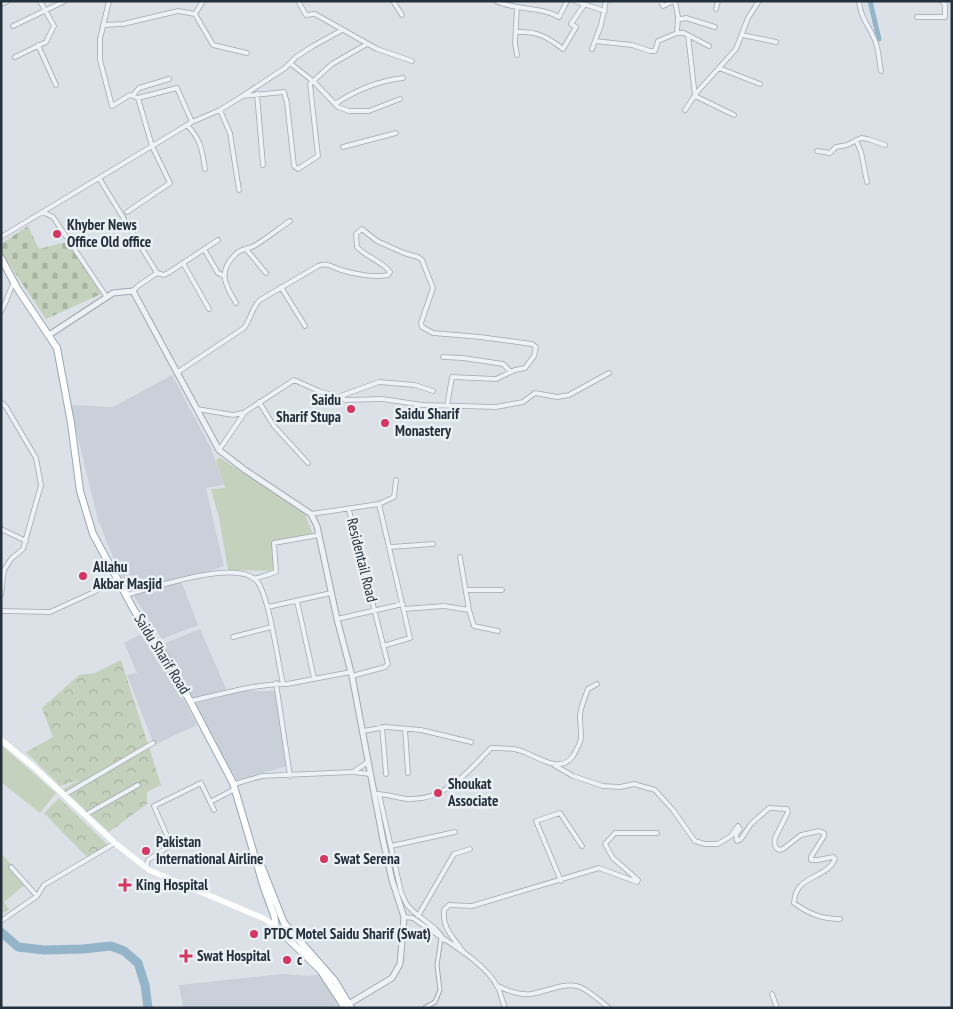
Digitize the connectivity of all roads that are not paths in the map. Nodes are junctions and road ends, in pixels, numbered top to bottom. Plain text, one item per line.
1 (8, 1) edge
2 (40, 1) edge
3 (66, 1) edge
4 (109, 1) edge
5 (202, 1) edge
6 (298, 1) edge
7 (394, 1) edge
8 (496, 1) edge
9 (567, 1) edge
10 (575, 1) edge
11 (606, 1) edge
12 (661, 1) edge
13 (675, 1) edge
14 (718, 1) edge
15 (759, 1) edge
16 (859, 1) edge
17 (942, 1) edge
18 (1, 4) edge
19 (584, 5) junction
20 (517, 7) junction
21 (716, 9) dead end
22 (45, 11) junction
23 (605, 11) junction
24 (194, 14) junction
25 (402, 16) dead end
26 (917, 17) dead end
27 (678, 18) junction
28 (103, 25) junction
29 (12, 26) dead end
30 (715, 27) dead end
31 (342, 30) junction
32 (516, 32) junction
33 (677, 33) junction
34 (688, 35) junction
35 (742, 35) junction
36 (595, 41) junction
37 (776, 42) dead end
38 (367, 44) junction
39 (38, 45) junction
40 (709, 46) dead end
41 (592, 49) dead end
42 (247, 53) dead end
43 (517, 55) dead end
44 (15, 57) dead end
45 (412, 61) dead end
46 (290, 64) junction
47 (719, 68) junction
48 (881, 71) dead end
49 (403, 78) dead end
50 (169, 79) dead end
51 (314, 82) junction
52 (760, 84) dead end
53 (56, 85) dead end
54 (258, 94) junction
55 (133, 95) junction
56 (695, 96) junction
57 (241, 97) junction
58 (138, 98) junction
59 (400, 99) dead end
60 (335, 104) junction
61 (220, 110) junction
62 (685, 110) dead end
63 (734, 115) dead end
64 (192, 122) junction
65 (187, 125) junction
66 (396, 133) dead end
67 (856, 140) junction
68 (885, 145) dead end
69 (152, 146) junction
70 (343, 147) dead end
71 (818, 151) dead end
72 (263, 165) dead end
73 (205, 168) dead end
74 (99, 178) junction
75 (867, 182) dead end
76 (239, 190) dead end
77 (44, 212) junction
78 (127, 212) dead end
79 (290, 221) dead end
80 (1, 237) edge
81 (218, 240) dead end
82 (204, 249) junction
83 (246, 249) junction
84 (1, 258) edge
85 (183, 263) junction
86 (157, 273) junction
87 (266, 274) dead end
88 (224, 276) junction
89 (14, 282) junction
90 (281, 287) junction
91 (133, 291) junction
92 (106, 296) junction
93 (236, 302) dead end
94 (209, 309) dead end
95 (1, 311) edge
96 (305, 326) dead end
97 (49, 335) junction
98 (443, 356) dead end
99 (178, 372) junction
100 (511, 372) junction
101 (609, 373) dead end
102 (433, 391) dead end
103 (338, 397) junction
104 (1, 402) edge
105 (259, 402) junction
106 (447, 406) junction
107 (197, 409) junction
108 (245, 412) junction
109 (219, 450) junction
110 (308, 463) dead end
111 (396, 480) dead end
112 (379, 504) junction
113 (349, 510) junction
114 (311, 514) junction
115 (1, 529) edge
116 (319, 535) junction
117 (26, 541) junction
118 (433, 544) dead end
119 (390, 547) junction
120 (460, 557) dead end
121 (2, 569) edge
122 (117, 578) junction
123 (254, 579) junction
124 (466, 590) junction
125 (502, 590) dead end
126 (331, 594) junction
127 (1, 595) edge
128 (126, 595) junction
129 (297, 601) junction
130 (403, 604) junction
131 (268, 607) junction
132 (404, 609) junction
133 (375, 610) junction
134 (469, 610) junction
135 (1, 612) edge
136 (337, 619) junction
137 (271, 627) junction
138 (498, 631) dead end
139 (233, 637) dead end
140 (383, 646) junction
141 (351, 674) junction
142 (314, 678) junction
143 (276, 683) junction
144 (282, 684) junction
145 (597, 684) dead end
146 (190, 701) junction
147 (382, 727) junction
148 (405, 729) junction
149 (363, 731) junction
150 (1, 740) edge
151 (470, 742) dead end
152 (153, 743) dead end
153 (368, 762) junction
154 (554, 765) junction
155 (353, 772) junction
156 (408, 773) dead end
157 (370, 774) junction
158 (386, 774) dead end
159 (290, 776) junction
160 (138, 785) dead end
161 (235, 786) junction
162 (377, 794) junction
163 (64, 795) junction
164 (210, 802) junction
165 (214, 810) dead end
166 (85, 815) junction
167 (246, 819) junction
168 (455, 832) dead end
169 (657, 834) dead end
170 (115, 843) junction
171 (391, 846) junction
172 (582, 846) dead end
173 (470, 849) dead end
174 (11, 867) dead end
175 (146, 868) junction
176 (561, 881) junction
177 (37, 896) junction
178 (274, 915) junction
179 (418, 916) junction
180 (404, 917) junction
181 (840, 919) dead end
182 (1, 921) edge
183 (284, 923) junction
184 (276, 927) junction
185 (443, 939) junction
186 (464, 953) junction
187 (318, 965) junction
188 (498, 986) junction
189 (772, 994) dead end
190 (347, 1006) edge
191 (424, 1008) edge
192 (505, 1008) edge
193 (609, 1008) edge
194 (777, 1008) edge

1 - 18 street
2 - 22 street
3 - 22 street
4 - 28 street
5 - 24 street
6 - 31 street
7 - 25 street
8 - 20 street
9 - 20 street
10 - 19 street
11 - 23 street
12 - 13 street
13 - 27 street
14 - 21 street
15 - 35 street
16 - 48 street
17 - 26 street
19 - 23 street
19 - 32 street
20 - 32 street
22 - 29 street
22 - 39 street
23 - 36 street
24 - 28 street
24 - 42 street
27 - 30 street
27 - 33 street
28 - 55 street
31 - 38 street
31 - 46 street
32 - 43 street
33 - 34 street
33 - 36 street
34 - 40 street
34 - 56 street
35 - 37 street
35 - 47 street
36 - 41 street
38 - 45 street
38 - 51 street
39 - 44 street
39 - 53 street
46 - 51 street
46 - 57 street
47 - 52 street
47 - 56 street
49 - 60 street
50 - 55 street
51 - 54 street
51 - 60 street
54 - 57 street
54 - 72 street
55 - 58 street
56 - 62 street
56 - 63 street
57 - 61 street
58 - 64 street
58 - 69 street
59 - 60 street
61 - 64 street
61 - 76 street
64 - 65 street
65 - 69 street
65 - 73 street
66 - 70 street
67 - 68 street
67 - 71 street
67 - 75 street
69 - 74 street
69 - 78 street
74 - 77 street
74 - 86 street
77 - 80 street
77 - 92 street
79 - 83 street
81 - 82 street
82 - 85 street
82 - 88 street
83 - 87 street
83 - 88 street
84 - 89 main road, Saidu Sharif Road
85 - 86 street
85 - 94 street
86 - 91 street
88 - 93 street
89 - 95 street
89 - 97 main road, Saidu Sharif Road
90 - 96 street
90 - 99 street
90 - 100 street
91 - 92 street
91 - 99 street
92 - 97 street
97 - 122 main road, Saidu Sharif Road
98 - 100 street
99 - 107 street
100 - 106 street
101 - 106 street
102 - 103 street
103 - 105 street
103 - 106 street
104 - 117 street
105 - 108 street
105 - 110 street
107 - 108 street
107 - 109 street
108 - 109 street
109 - 114 street
111 - 112 street
112 - 113 street
112 - 119 street
113 - 114 street
113 - 133 street, Residentail Road
114 - 116 street
115 - 117 street
116 - 123 street
116 - 126 street
117 - 121 street
118 - 119 street
119 - 130 street
120 - 124 street
121 - 127 street
122 - 128 main road, Saidu Sharif Road
122 - 135 street
123 - 128 street
123 - 131 street
124 - 125 street
124 - 134 street
126 - 129 street
126 - 136 street
128 - 146 main road, Saidu Sharif Road
129 - 131 street
129 - 142 street
130 - 132 street
130 - 133 street
131 - 137 street
132 - 134 street
132 - 140 street
133 - 136 street
133 - 140 street, Residentail Road
134 - 138 street
136 - 141 street
137 - 139 street
137 - 144 street
140 - 141 street, Residentail Road
141 - 142 street
141 - 149 street
142 - 144 street
143 - 144 street
143 - 146 street
143 - 159 street
145 - 154 street
146 - 161 main road, Saidu Sharif Road
147 - 148 street
147 - 149 street
147 - 158 street
148 - 151 street
148 - 156 street
149 - 153 street
150 - 163 main road
152 - 163 street
153 - 155 street
153 - 157 street
154 - 162 street
154 - 181 street
155 - 157 street
155 - 159 street
157 - 162 street
159 - 161 street
160 - 166 street
161 - 164 street
161 - 167 main road, Saidu Sharif Road
162 - 171 street
162 - 180 street
163 - 166 main road
164 - 165 street
164 - 175 street
166 - 170 main road
167 - 178 main road
167 - 183 main road
168 - 171 street
169 - 176 street
170 - 175 main road
170 - 177 street
171 - 179 street
172 - 176 street
173 - 179 street
174 - 177 street
175 - 184 main road
176 - 186 street
177 - 182 street
178 - 183 main road
178 - 184 main road
179 - 185 street
180 - 185 street
180 - 190 street
183 - 187 main road
184 - 187 main road
185 - 186 street
185 - 191 street
186 - 188 street
187 - 190 main road
188 - 192 street
188 - 193 street
189 - 194 street

